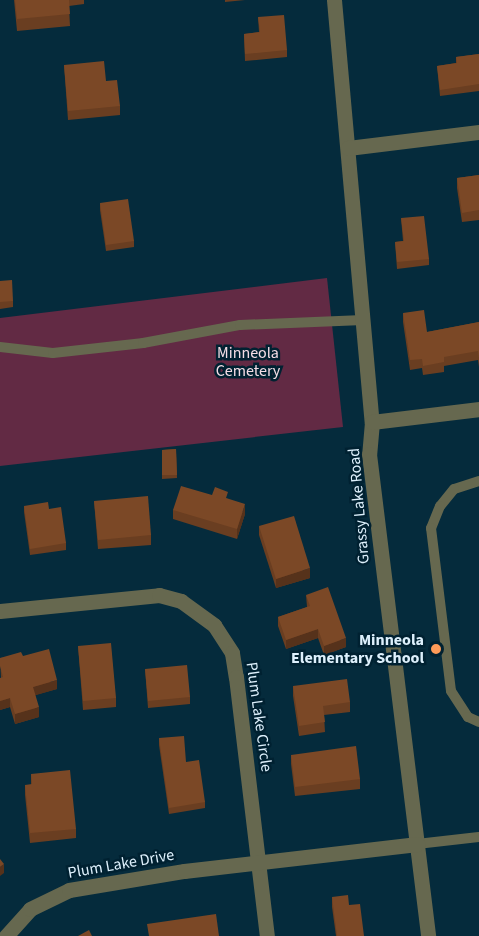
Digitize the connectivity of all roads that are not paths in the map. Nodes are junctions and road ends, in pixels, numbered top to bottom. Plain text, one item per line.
1 (334, 0) edge
2 (479, 132) edge
3 (348, 148) junction
4 (363, 320) junction
5 (0, 347) edge
6 (479, 409) edge
7 (372, 422) junction
8 (479, 481) edge
9 (0, 611) edge
10 (479, 722) edge
11 (479, 837) edge
12 (417, 844) junction
13 (258, 862) junction
14 (6, 936) edge
15 (267, 936) edge
16 (428, 936) edge

1 - 3 street, Grassy Lake Road
2 - 3 street
3 - 4 street, Grassy Lake Road
4 - 5 lane
4 - 7 street, Grassy Lake Road
6 - 7 street
7 - 12 street, Grassy Lake Road
8 - 10 lane
9 - 13 street, Plum Lake Circle
11 - 12 lane
12 - 13 street
12 - 16 street, Grassy Lake Road
13 - 14 street, Plum Lake Drive
13 - 15 street, Plum Lake Circle

